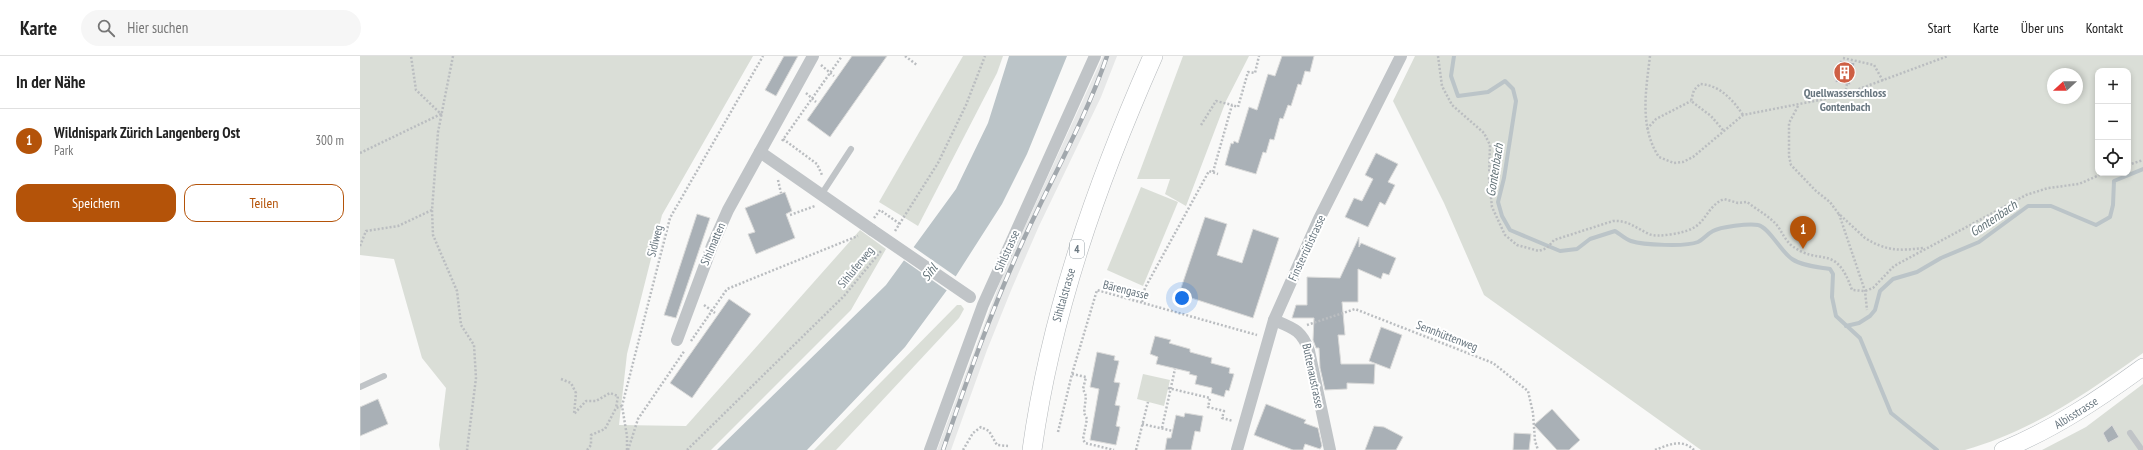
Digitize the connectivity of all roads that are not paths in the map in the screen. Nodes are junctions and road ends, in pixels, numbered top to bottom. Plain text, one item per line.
1 (1095, 56) edge
2 (1153, 56) edge
3 (1401, 56) edge
4 (815, 59) edge
5 (851, 149) dead end
6 (760, 152) junction
7 (822, 199) junction
8 (984, 305) junction
9 (1274, 320) junction
10 (677, 340) dead end
11 (2143, 367) edge
12 (384, 376) dead end
13 (360, 387) edge
14 (2130, 433) dead end
15 (930, 450) edge
16 (1032, 450) edge
17 (1237, 450) edge
18 (1330, 450) edge
19 (2003, 450) edge
20 (2142, 450) edge

1 - 8 street, Sihlstrasse
2 - 16 main road, Sihltalstrasse / 4
3 - 9 street, Finsterrütistrasse
4 - 6 street, Sihlmatten
5 - 7 lane
6 - 7 street
6 - 10 street, Sihlmatten
7 - 8 street, bridge
8 - 15 street, Sihlstrasse
9 - 17 street, Finsterrütistrasse
9 - 18 street, Buttenaustrasse
11 - 19 main road, Albisstrasse
12 - 13 lane
14 - 20 lane

